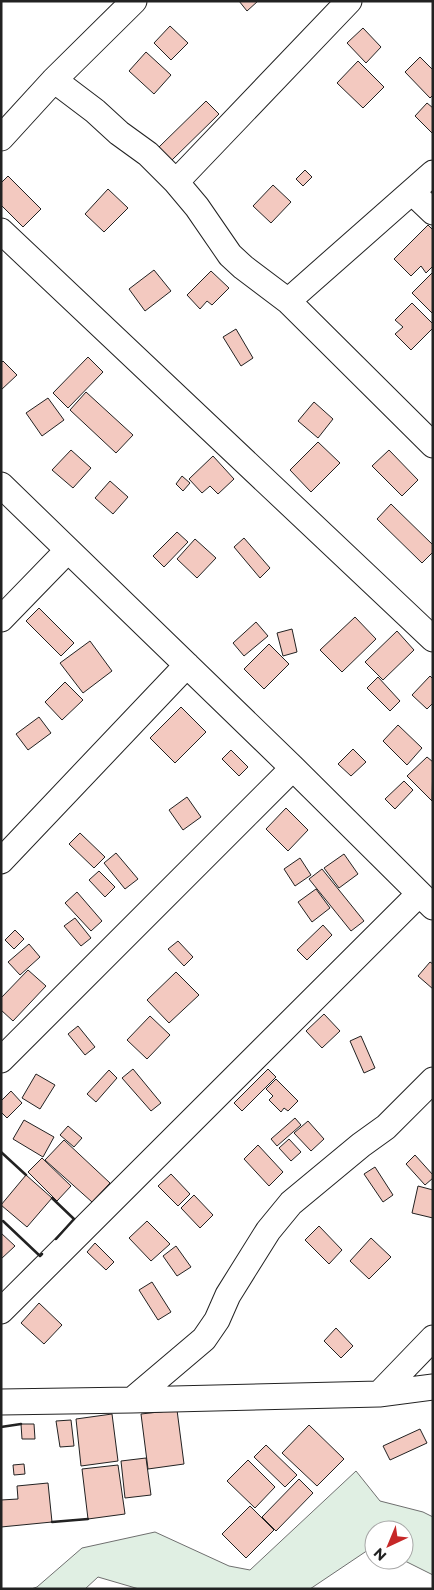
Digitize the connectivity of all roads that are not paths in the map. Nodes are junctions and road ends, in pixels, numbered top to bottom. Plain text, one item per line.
1 (134, 1) edge
2 (349, 1) edge
3 (54, 80) junction
4 (1, 138) edge
5 (433, 173) edge
6 (176, 182) junction
7 (412, 192) junction
8 (433, 212) edge
9 (1, 231) edge
10 (288, 301) junction
11 (433, 445) edge
12 (1, 486) edge
13 (68, 550) junction
14 (1, 619) edge
15 (433, 639) edge
16 (186, 665) junction
17 (293, 768) junction
18 (1, 861) edge
19 (426, 901) edge
20 (1, 1060) edge
21 (433, 1080) edge
22 (1, 1311) edge
23 (433, 1338) edge
24 (433, 1387) edge
25 (378, 1394) junction
26 (132, 1400) junction
27 (1, 1402) edge

1 - 3 street
2 - 6 street
3 - 4 street
3 - 6 street
5 - 7 street
6 - 10 street
7 - 8 street
7 - 10 street
9 - 15 street
10 - 11 street
12 - 13 street
13 - 14 street
13 - 16 street
16 - 17 street
16 - 18 street
17 - 19 street
17 - 20 street
19 - 22 street
21 - 26 street
23 - 25 street
24 - 25 street
25 - 26 street
26 - 27 street

